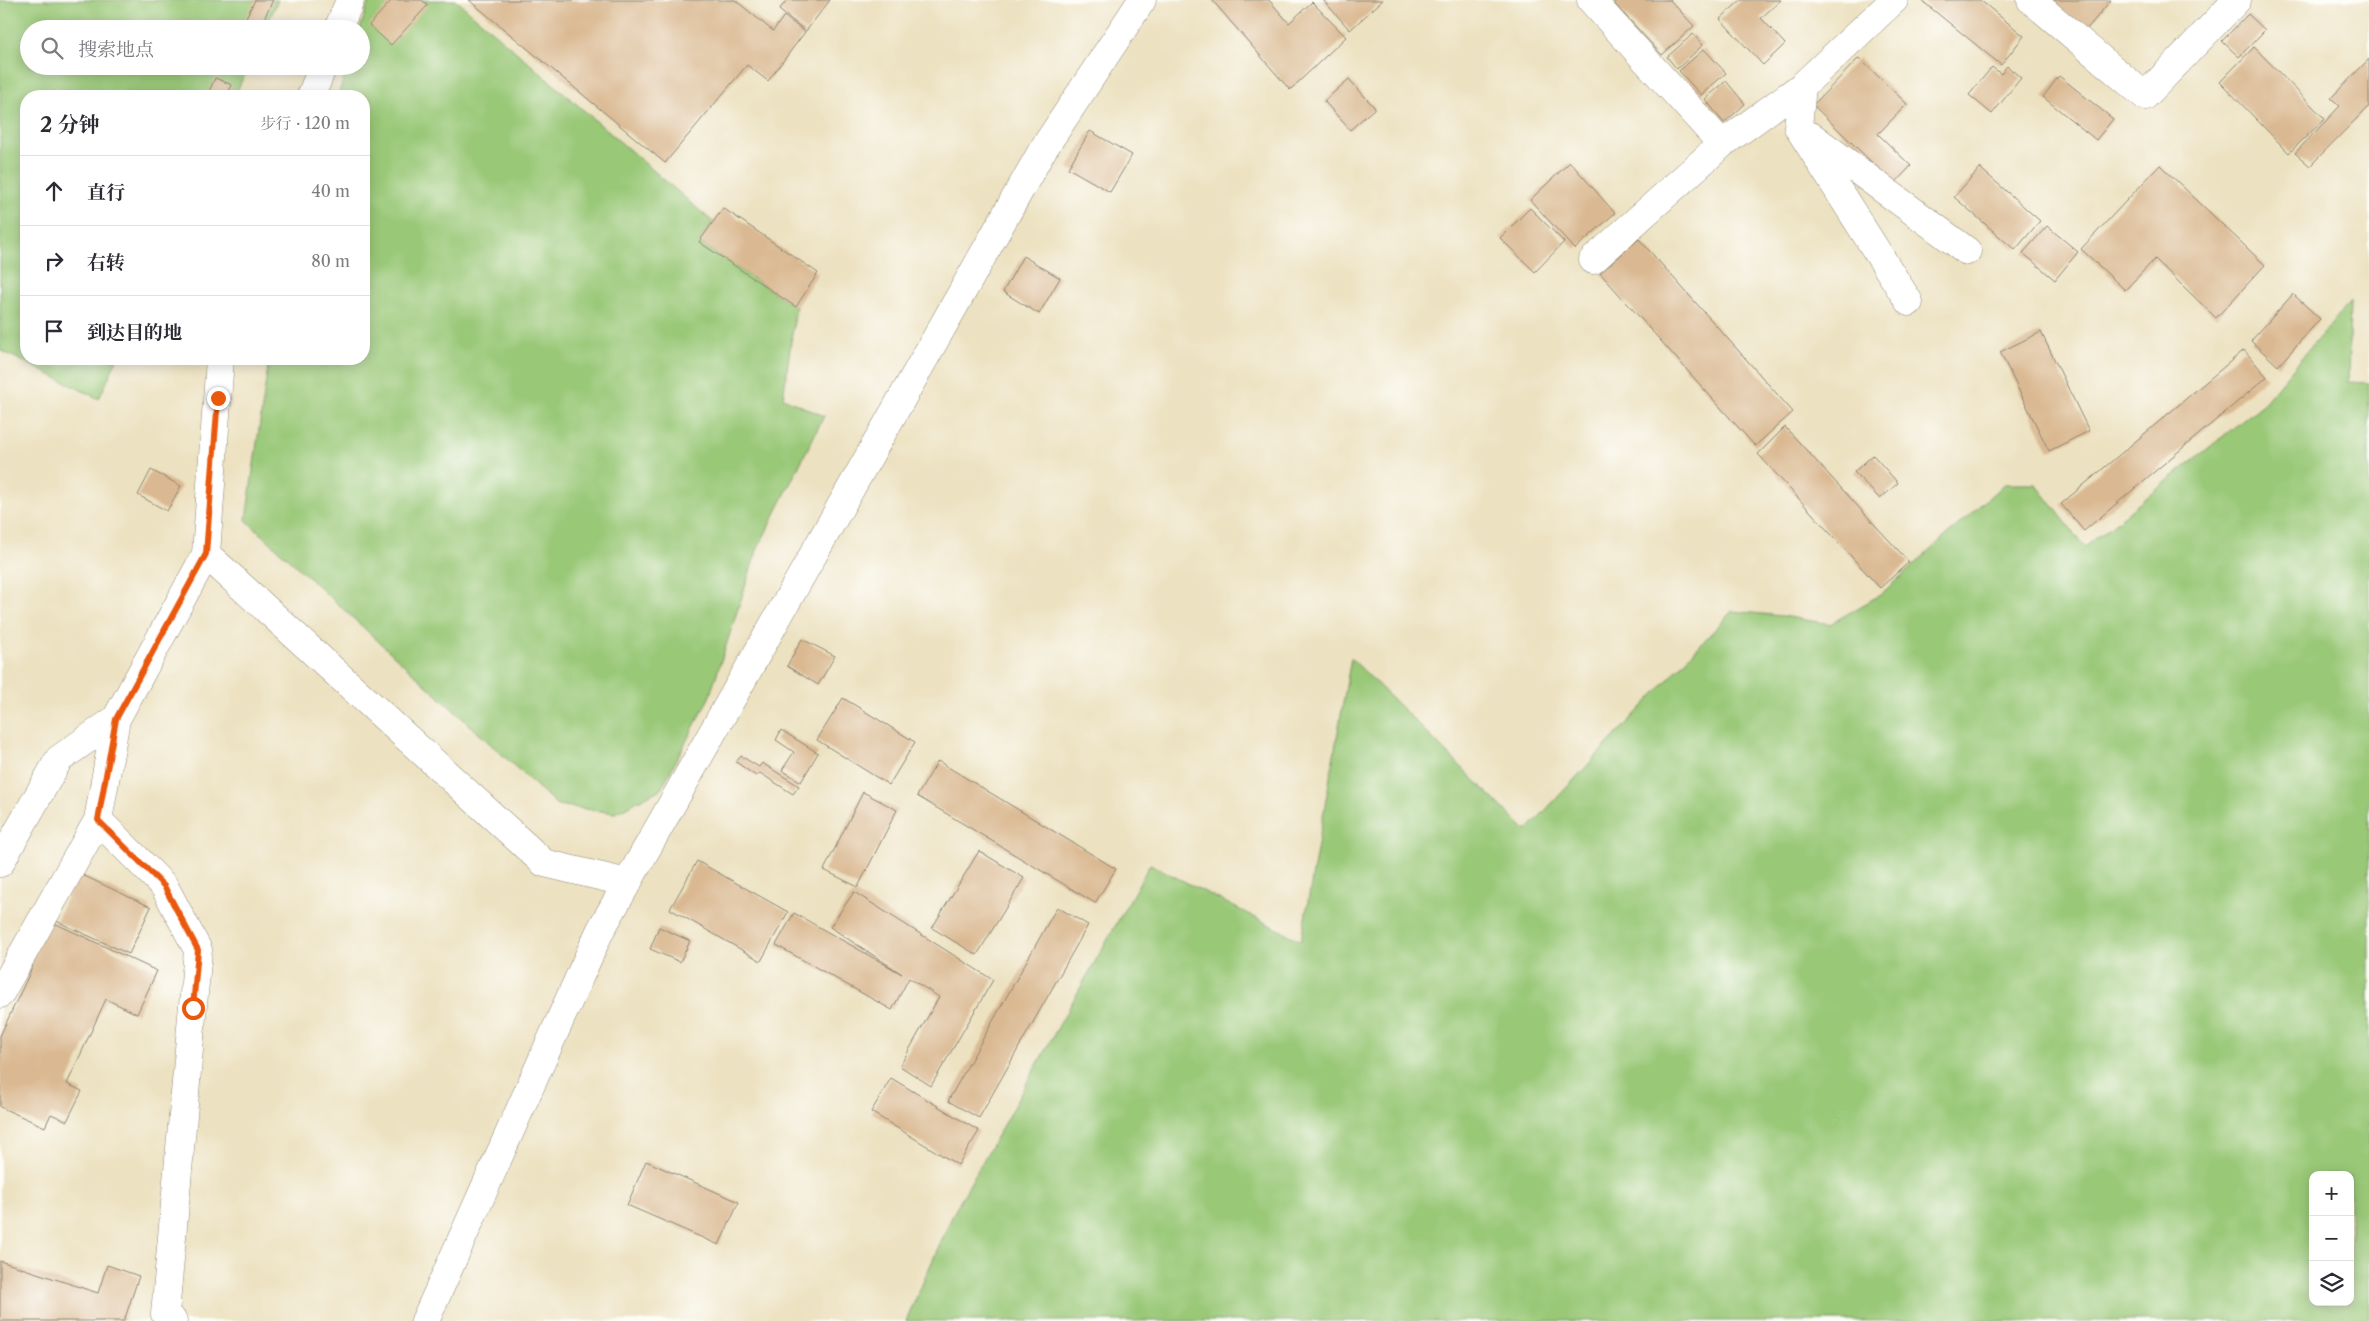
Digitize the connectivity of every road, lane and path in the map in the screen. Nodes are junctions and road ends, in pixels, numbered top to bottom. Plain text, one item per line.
1 (350, 0) edge
2 (1142, 0) edge
3 (1592, 0) edge
4 (1894, 0) edge
5 (2031, 0) edge
6 (2237, 0) edge
7 (342, 20) edge
8 (319, 75) edge
9 (1802, 86) junction
10 (313, 90) edge
11 (1798, 126) junction
12 (1722, 144) junction
13 (1967, 251) dead end
14 (1593, 260) dead end
15 (1909, 302) dead end
16 (220, 365) edge
17 (206, 554) junction
18 (116, 719) junction
19 (98, 820) junction
20 (0, 863) edge
21 (628, 883) junction
22 (0, 994) edge
23 (168, 1319) edge
24 (425, 1321) edge

1 - 7 street
2 - 21 street
3 - 12 street
4 - 9 street
5 - 6 street
8 - 10 street
9 - 11 street
9 - 12 street
11 - 13 street
11 - 15 street
12 - 14 street
16 - 17 street
17 - 18 street
17 - 21 street
18 - 19 street
18 - 20 street
19 - 22 street
19 - 23 street
21 - 24 street

